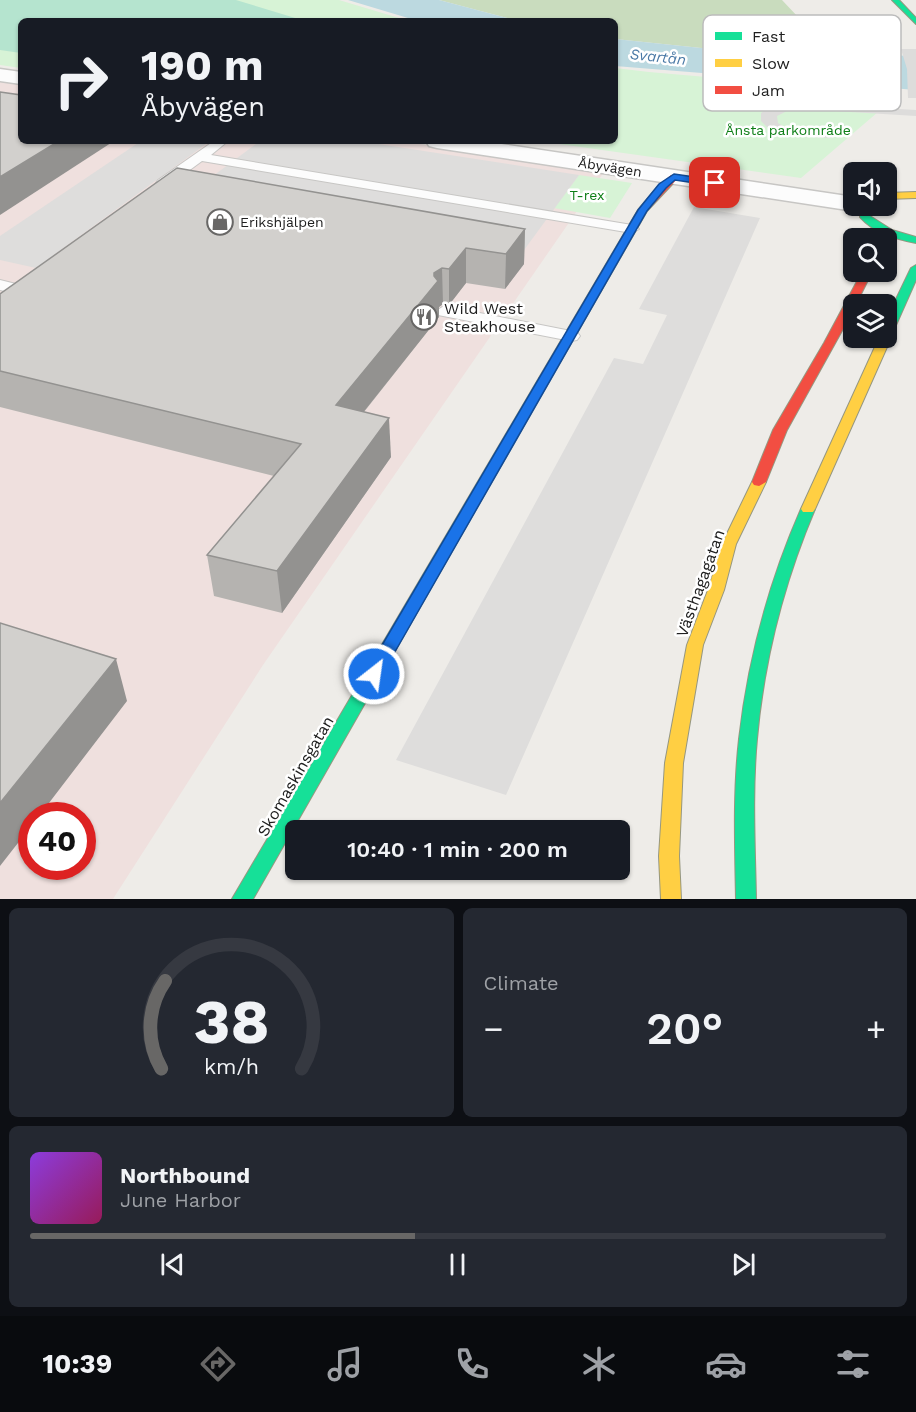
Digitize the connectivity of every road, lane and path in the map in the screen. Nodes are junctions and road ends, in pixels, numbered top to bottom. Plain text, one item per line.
1 (895, 0) edge
2 (916, 22) edge
3 (0, 75) edge
4 (18, 78) edge
5 (218, 144) edge
6 (457, 144) edge
7 (200, 157) junction
8 (674, 177) junction
9 (915, 186) edge
10 (152, 192) edge
11 (897, 193) edge
12 (843, 202) edge
13 (868, 216) edge
14 (632, 229) junction
15 (916, 240) edge
16 (916, 268) edge
17 (862, 282) edge
18 (0, 285) edge
19 (0, 302) edge
20 (444, 311) dead end
21 (897, 311) edge
22 (571, 336) junction
23 (881, 348) edge
24 (242, 899) edge
25 (671, 899) edge
26 (746, 899) edge

1 - 2 main road
3 - 4 street
5 - 7 lane
6 - 8 street, Åbyvägen
7 - 10 lane
7 - 14 lane
8 - 12 street, Åbyvägen
8 - 14 main road, Skomaskinsgatan
9 - 11 main road
13 - 15 main road
14 - 22 main road, Skomaskinsgatan
16 - 21 main road
17 - 25 main road, Västhagagatan
18 - 19 lane
20 - 22 lane
22 - 24 main road, Skomaskinsgatan
23 - 26 main road

